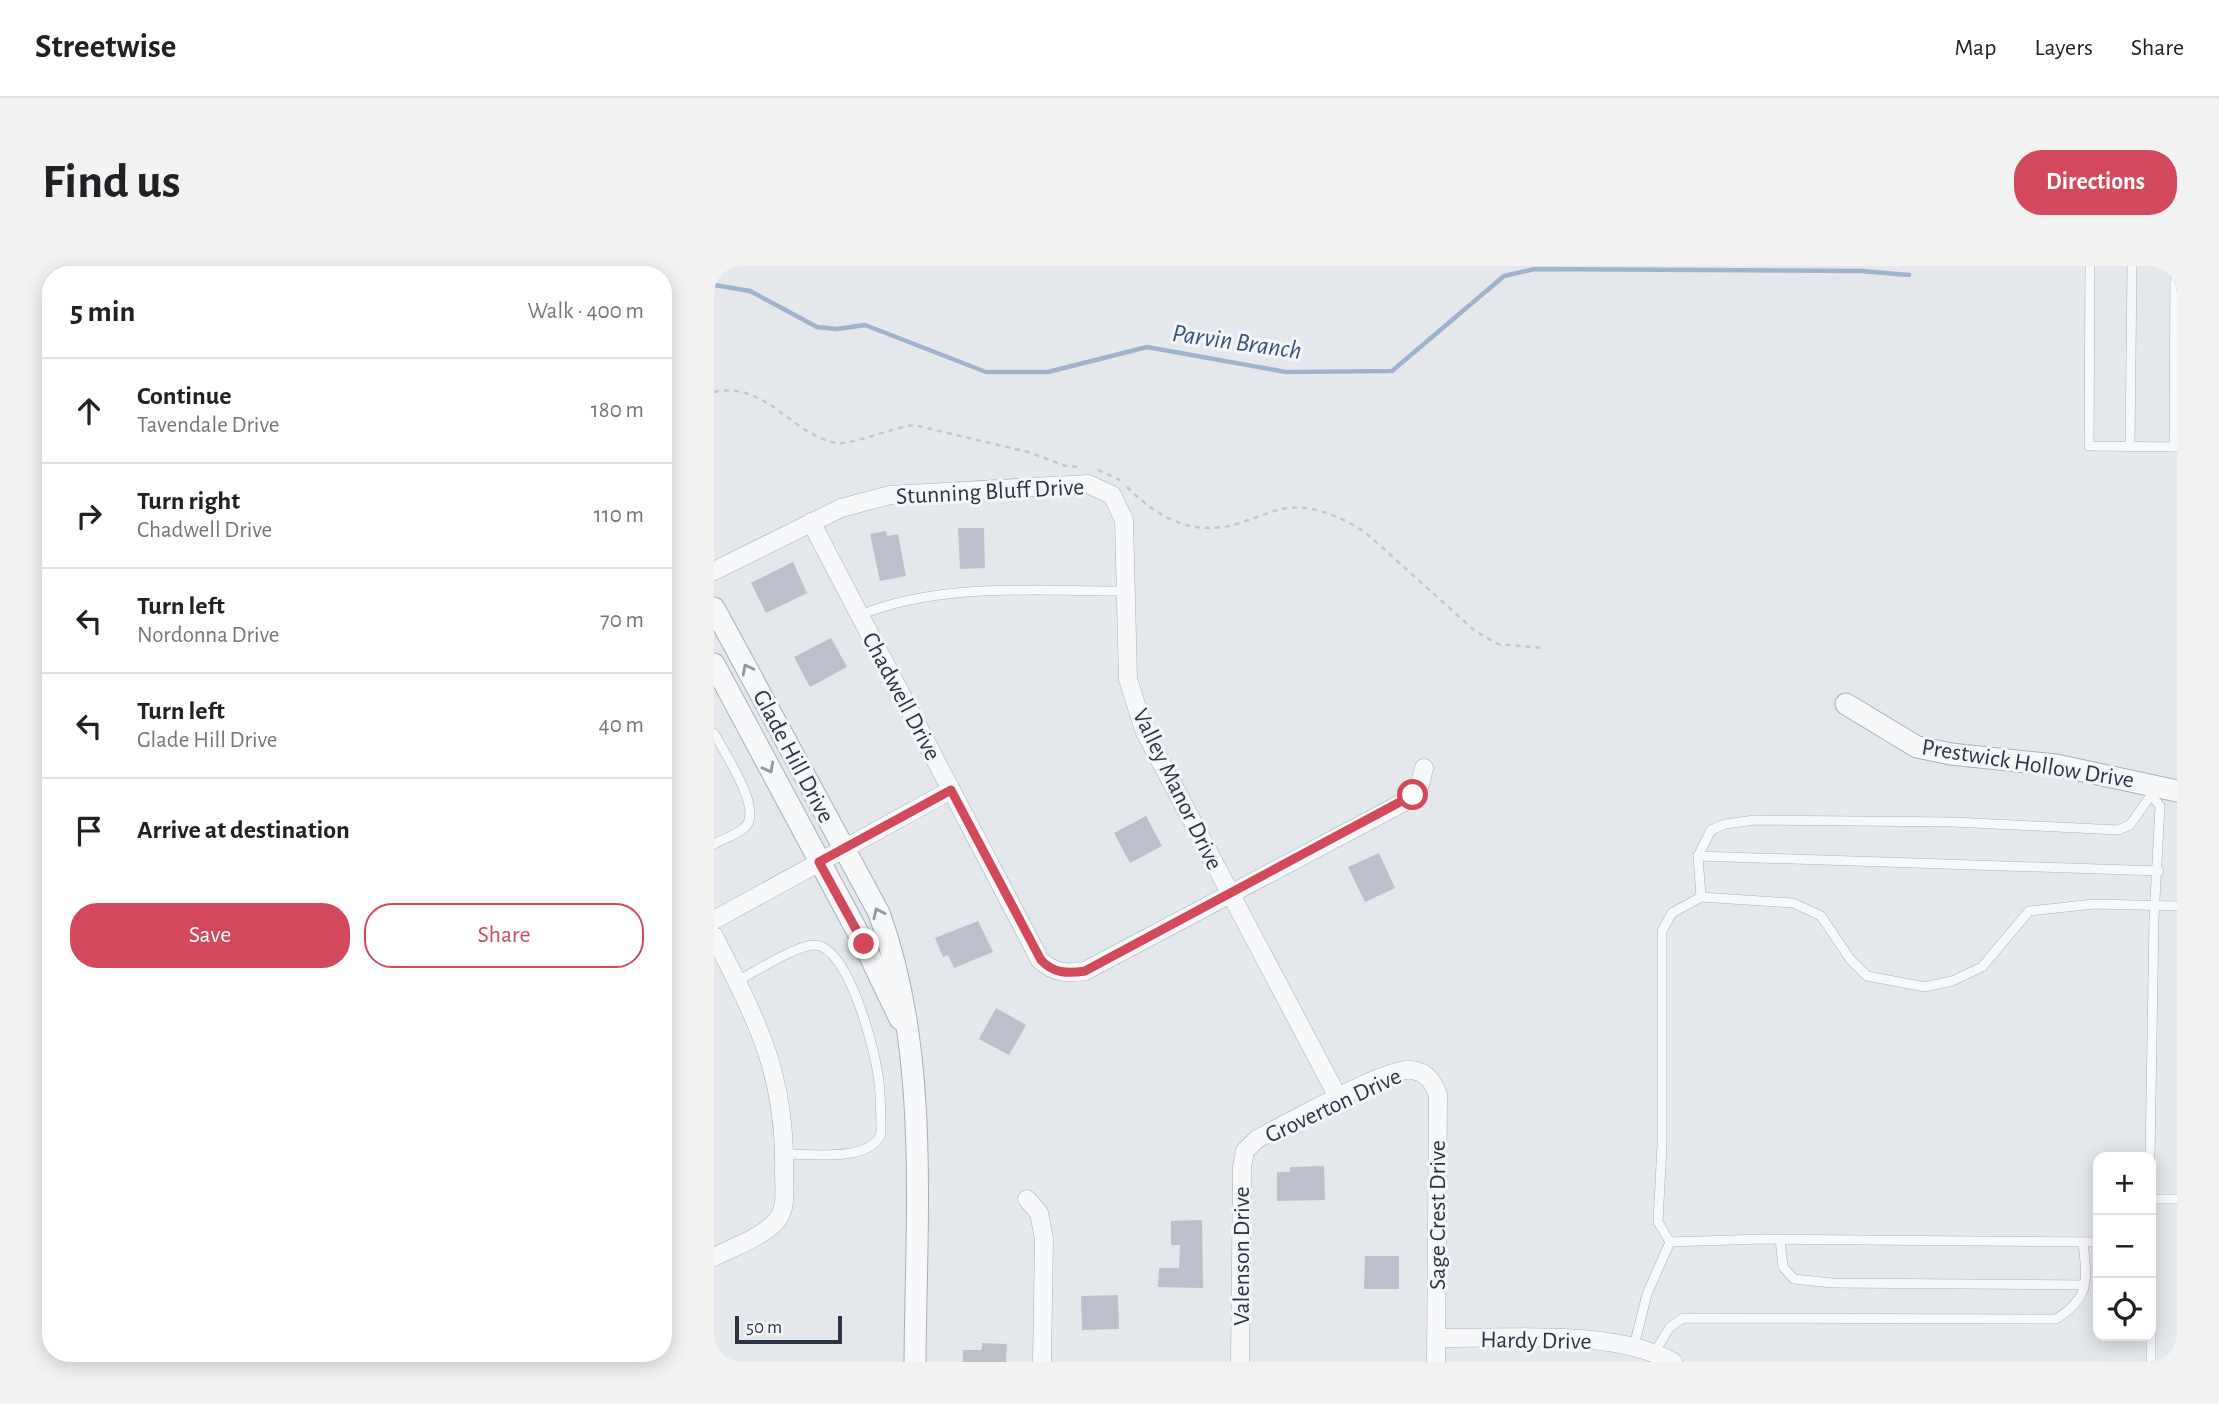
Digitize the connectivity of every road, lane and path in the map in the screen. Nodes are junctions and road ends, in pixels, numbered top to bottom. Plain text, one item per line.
1 (2090, 266) edge
2 (2132, 266) edge
3 (2175, 266) edge
4 (714, 392) edge
5 (2176, 403) edge
6 (2130, 446) junction
7 (2175, 447) edge
8 (1112, 495) joint
9 (811, 522) junction
10 (714, 571) edge
11 (1124, 591) junction
12 (714, 608) edge
13 (860, 615) junction
14 (1543, 648) dead end
15 (714, 664) edge
16 (1846, 704) dead end
17 (714, 733) edge
18 (1424, 768) dead end
19 (951, 790) junction
20 (2153, 790) junction
21 (2177, 791) edge
22 (714, 844) edge
23 (844, 849) junction
24 (1698, 856) junction
25 (819, 862) junction
26 (2159, 871) junction
27 (1230, 894) junction
28 (1701, 897) junction
29 (2177, 906) edge
30 (2155, 907) junction
31 (714, 920) edge
32 (714, 936) edge
33 (737, 982) junction
34 (905, 1026) junction
35 (1424, 1073) joint
36 (1339, 1099) junction
37 (1245, 1151) joint
38 (2150, 1152) edge
39 (785, 1154) junction
40 (1027, 1199) dead end
41 (2156, 1199) edge
42 (2177, 1199) edge
43 (1780, 1239) junction
44 (1670, 1242) junction
45 (2083, 1242) junction
46 (2093, 1242) edge
47 (714, 1257) edge
48 (2084, 1285) junction
49 (1436, 1338) junction
50 (2151, 1341) edge
51 (1634, 1346) junction
52 (1654, 1353) junction
53 (915, 1362) edge
54 (1042, 1362) edge
55 (1240, 1362) edge
56 (1436, 1362) edge
57 (1673, 1362) edge
58 (2151, 1362) edge

1 - 6 lane
2 - 6 lane
3 - 5 lane
4 - 14 path
5 - 7 lane
6 - 7 lane
8 - 9 street, Stunning Bluff Drive
8 - 11 street, Valley Manor Drive
9 - 10 street, Stunning Bluff Drive
9 - 13 street, Chadwell Drive
11 - 13 lane
11 - 27 street, Valley Manor Drive
23 -> 12 street, Glade Hill Drive
13 - 19 street, Chadwell Drive
15 -> 25 street, Glade Hill Drive
16 - 20 street, Prestwick Hollow Drive
17 - 22 lane
18 - 27 street
19 - 23 street
19 - 27 street, Chadwell Drive
20 - 21 street, Prestwick Hollow Drive
20 - 24 lane
20 - 26 lane
23 - 25 street
34 -> 23 street, Glade Hill Drive
24 - 26 lane
24 - 28 lane
25 - 31 street
25 - 34 street, Glade Hill Drive
26 - 30 lane
27 - 36 street, Valley Manor Drive
28 - 30 lane
28 - 44 lane
29 - 30 lane
30 - 38 lane
32 - 33 street
33 - 39 street
33 - 39 lane
34 - 53 street, Glade Hill Drive
35 - 36 street, Groverton Drive
35 - 49 street, Sage Crest Drive
36 - 37 street, Groverton Drive
37 - 55 street, Valenson Drive
39 - 47 street
40 - 54 street
41 - 42 lane
43 - 44 lane
43 - 45 lane
43 - 48 lane
44 - 51 lane
45 - 46 lane
45 - 48 lane
48 - 52 lane
49 - 51 street, Hardy Drive
49 - 56 street, Sage Crest Drive
50 - 58 lane
51 - 52 street, Hardy Drive
52 - 57 street, Hardy Drive

